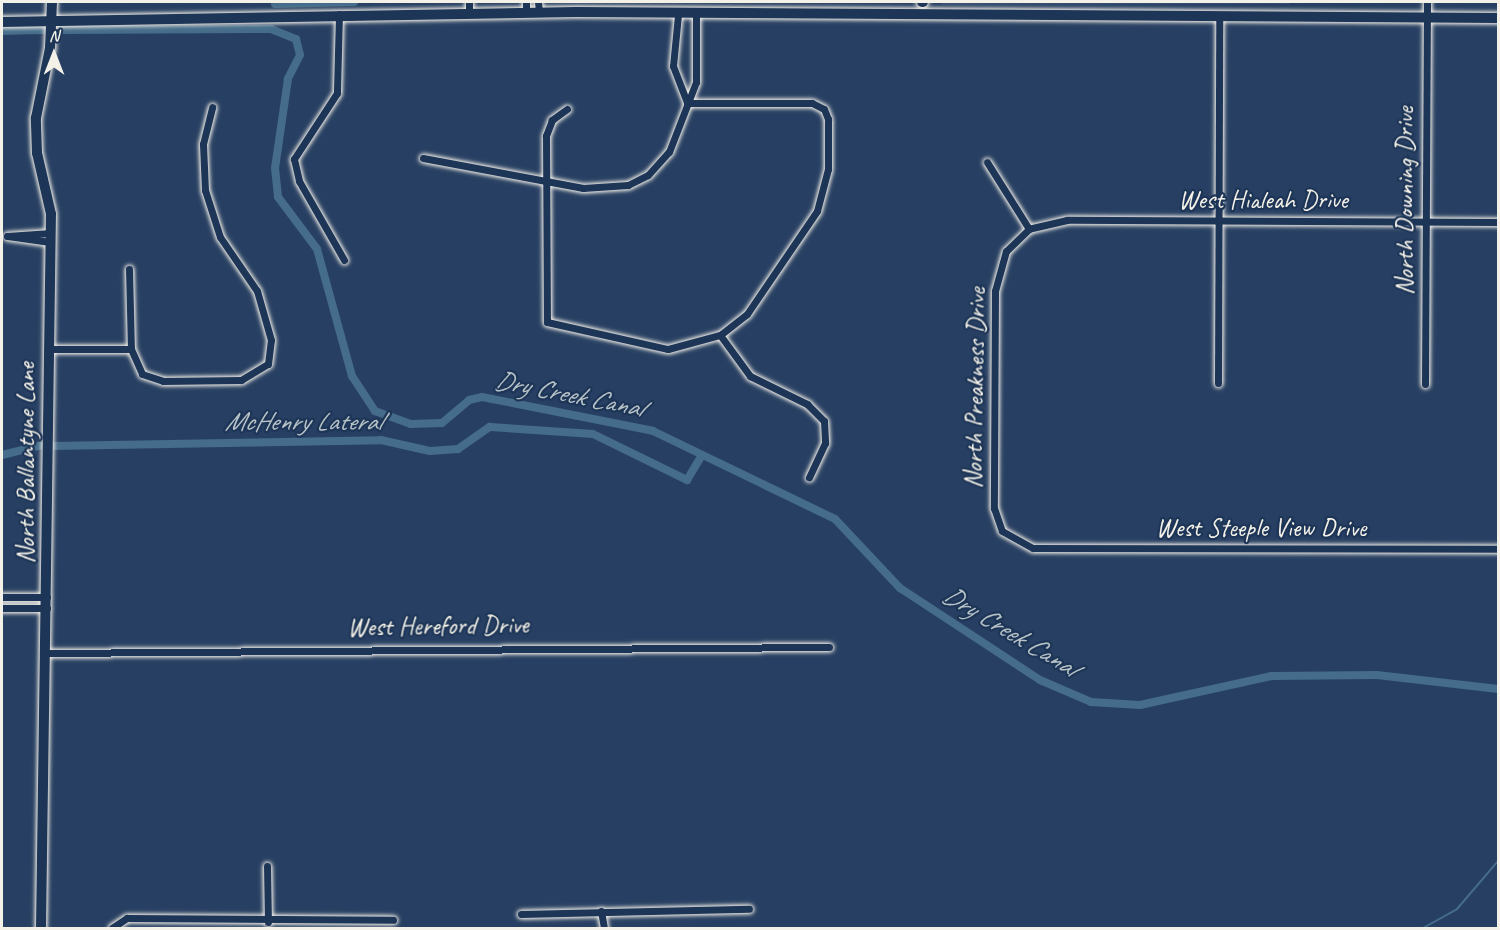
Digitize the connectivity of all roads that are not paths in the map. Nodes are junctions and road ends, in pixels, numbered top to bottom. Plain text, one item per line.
1 (52, 2) edge
2 (469, 2) edge
3 (1427, 2) edge
4 (922, 4) edge
5 (526, 7) edge
6 (538, 7) edge
7 (339, 14) junction
8 (469, 14) junction
9 (678, 15) junction
10 (696, 15) junction
11 (1220, 17) junction
12 (1427, 18) junction
13 (1498, 18) edge
14 (52, 21) junction
15 (2, 22) edge
16 (687, 103) junction
17 (212, 107) dead end
18 (567, 109) dead end
19 (423, 158) dead end
20 (987, 162) dead end
21 (545, 184) junction
22 (1218, 220) junction
23 (1426, 222) junction
24 (1498, 222) edge
25 (1029, 229) junction
26 (4, 236) edge
27 (50, 237) junction
28 (344, 260) dead end
29 (129, 269) dead end
30 (720, 335) junction
31 (50, 349) junction
32 (131, 349) junction
33 (1218, 383) dead end
34 (1425, 384) dead end
35 (809, 478) dead end
36 (1022, 546) joint
37 (1498, 549) edge
38 (2, 597) edge
39 (47, 603) junction
40 (2, 608) edge
41 (829, 647) dead end
42 (47, 653) junction
43 (267, 866) dead end
44 (749, 909) dead end
45 (601, 911) junction
46 (521, 915) dead end
47 (393, 920) dead end
48 (268, 922) junction
49 (211, 925) edge
50 (114, 926) edge
51 (41, 928) edge
52 (604, 928) edge

1 - 14 main road, North Ballantyne Lane
2 - 8 street
3 - 12 street, North Downing Drive
4 - 10 main road
4 - 11 main road
5 - 6 main road
5 - 8 main road
6 - 9 main road
7 - 8 main road
7 - 14 main road
7 - 28 street
9 - 10 main road
9 - 16 street
10 - 16 street
11 - 12 main road
11 - 22 street
12 - 13 main road
12 - 23 street, North Downing Drive
14 - 15 main road
14 - 27 main road, North Ballantyne Lane
16 - 21 street
16 - 30 street
17 - 32 street
18 - 21 street
19 - 21 street
20 - 25 street
21 - 30 street
22 - 23 street, West Hialeah Drive
22 - 25 street, West Hialeah Drive
22 - 33 street
23 - 24 street, West Hialeah Drive
23 - 34 street, North Downing Drive
25 - 36 street, North Preakness Drive
26 - 27 street
27 - 31 main road, North Ballantyne Lane
29 - 32 street
30 - 35 street
31 - 32 street
31 - 39 main road, North Ballantyne Lane
36 - 37 street, West Steeple View Drive
38 - 39 street
39 - 40 street
39 - 42 main road, North Ballantyne Lane
41 - 42 street, West Hereford Drive
42 - 51 main road, North Ballantyne Lane
43 - 48 street
44 - 45 street
45 - 46 street
45 - 52 street
47 - 48 street
48 - 49 street
49 - 50 street

